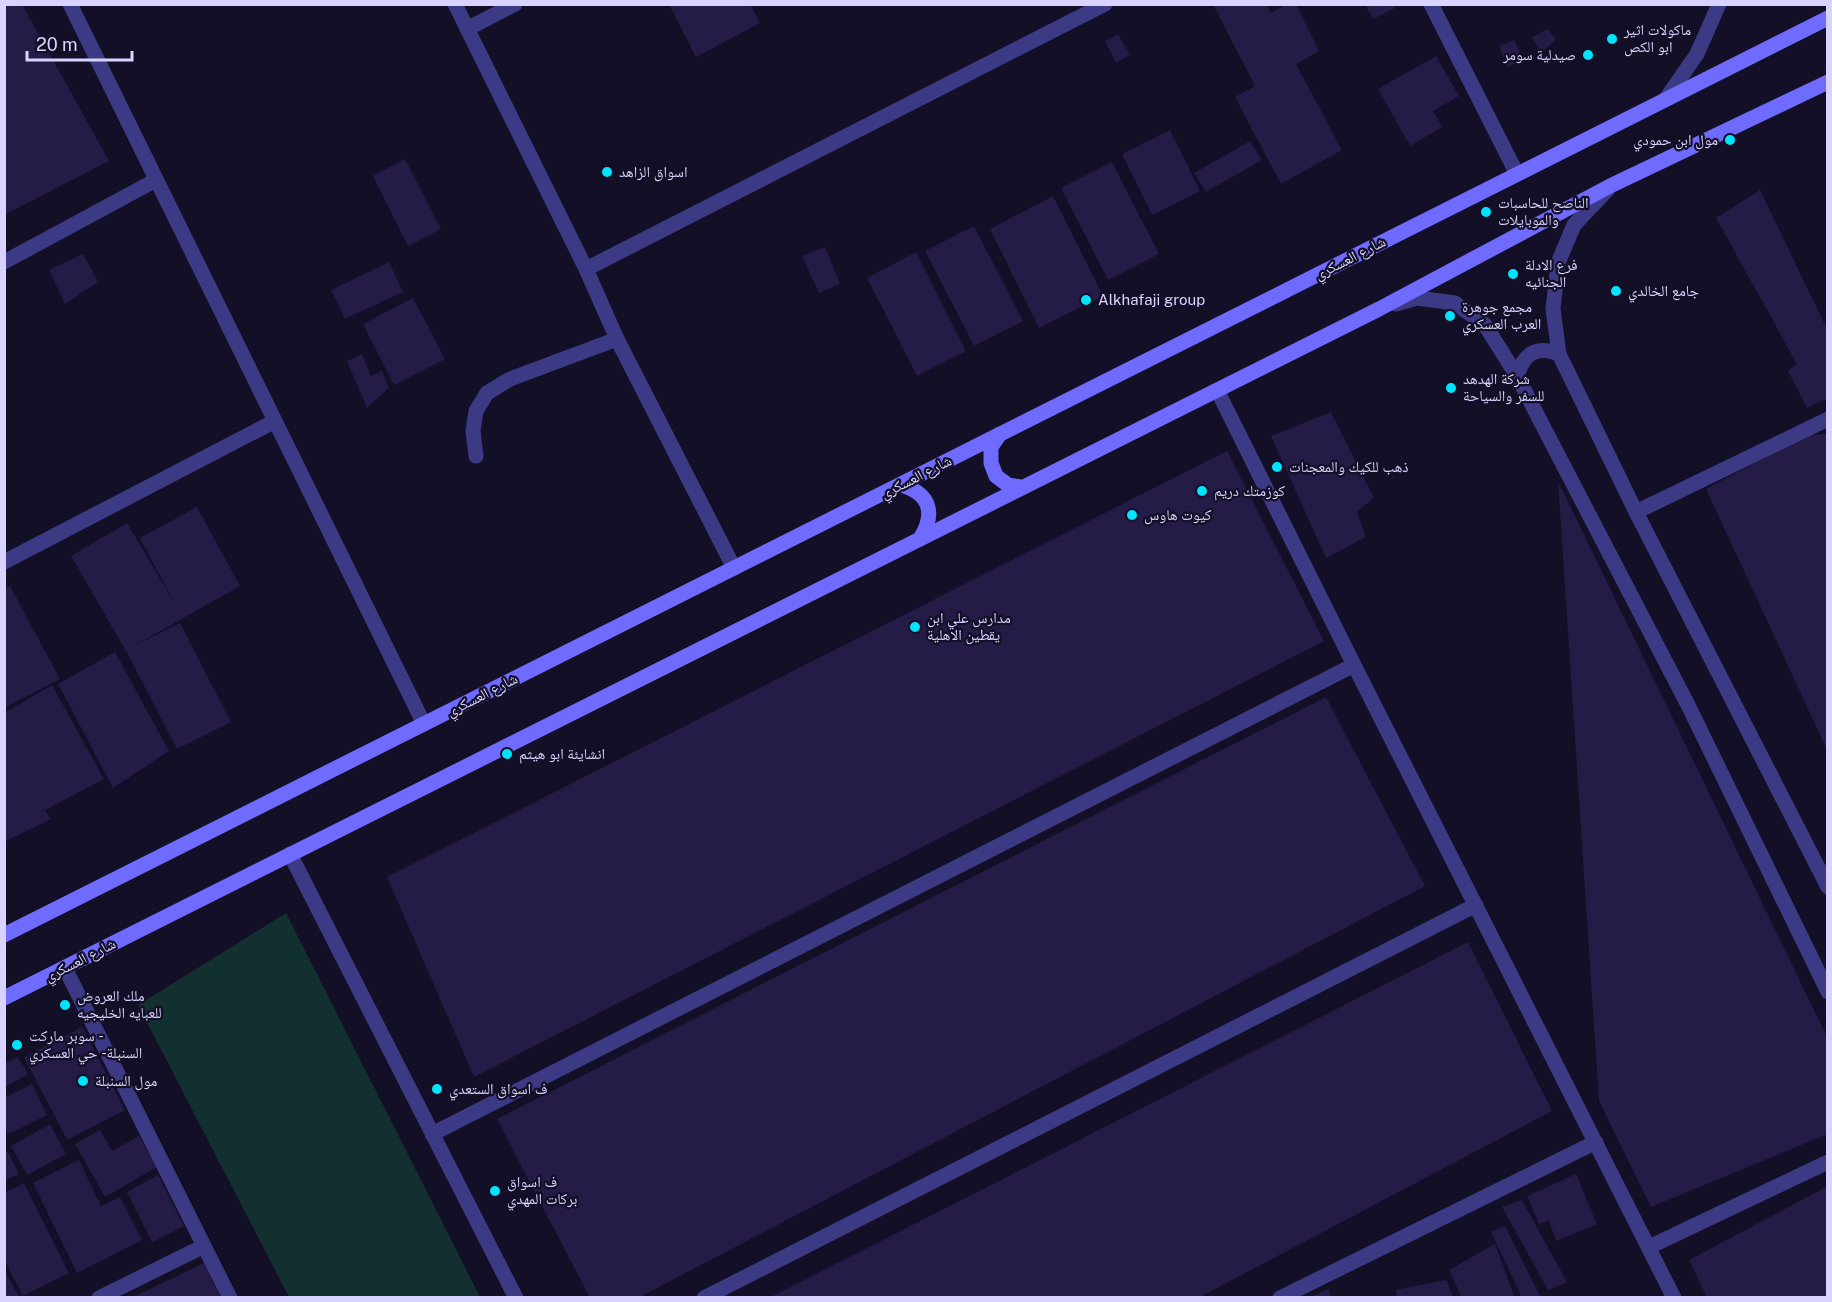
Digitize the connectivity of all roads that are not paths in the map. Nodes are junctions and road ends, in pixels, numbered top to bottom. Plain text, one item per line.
1 (70, 4) edge
2 (455, 4) edge
3 (515, 4) edge
4 (1105, 4) edge
5 (1431, 4) edge
6 (1719, 4) edge
7 (1827, 18) edge
8 (467, 29) junction
9 (1827, 82) edge
10 (1665, 100) junction
11 (1517, 174) junction
12 (156, 180) junction
13 (1610, 186) junction
14 (4, 262) edge
15 (586, 269) junction
16 (1379, 309) junction
17 (617, 339) junction
18 (1559, 354) junction
19 (1517, 376) junction
20 (1217, 390) junction
21 (1827, 419) edge
22 (275, 421) junction
23 (1000, 434) junction
24 (476, 456) dead end
25 (901, 485) junction
26 (1021, 487) junction
27 (1636, 512) junction
28 (921, 537) junction
29 (4, 562) edge
30 (734, 568) junction
31 (1354, 665) junction
32 (424, 724) junction
33 (290, 855) junction
34 (1827, 887) edge
35 (1476, 905) junction
36 (4, 935) edge
37 (65, 968) junction
38 (1827, 992) edge
39 (4, 998) edge
40 (432, 1134) junction
41 (1596, 1142) junction
42 (1827, 1162) edge
43 (204, 1246) junction
44 (1649, 1247) junction
45 (99, 1298) edge
46 (230, 1298) edge
47 (516, 1298) edge
48 (704, 1298) edge
49 (1280, 1298) edge
50 (1674, 1298) edge

1 - 12 street
2 - 8 street
3 - 8 street
4 - 15 street
5 - 11 street
6 - 10 street
7 - 10 main road, شارع العسكري
8 - 15 street
9 - 13 main road, شارع العسكري
10 - 11 main road, شارع العسكري
11 - 23 main road, شارع العسكري
12 - 14 street
12 - 22 street
13 - 16 main road, شارع العسكري
13 - 18 street
15 - 17 street
16 - 19 street
16 - 20 main road, شارع العسكري
17 - 24 street
17 - 30 street
18 - 19 street
18 - 27 street
19 - 38 street
20 - 26 main road, شارع العسكري
20 - 31 street
21 - 27 street
22 - 29 street
22 - 32 street
23 - 25 main road, شارع العسكري
23 - 26 main road
25 - 28 main road
25 - 30 main road, شارع العسكري
26 - 28 main road, شارع العسكري
27 - 34 street
28 - 33 main road, شارع العسكري
30 - 32 main road, شارع العسكري
31 - 35 street
31 - 40 street
32 - 36 main road, شارع العسكري
33 - 37 main road, شارع العسكري
33 - 40 street
35 - 41 street
35 - 48 street
37 - 39 main road, شارع العسكري
37 - 43 street
40 - 47 street
41 - 44 street
41 - 49 street
42 - 44 street
43 - 45 street
43 - 46 street
44 - 50 street

